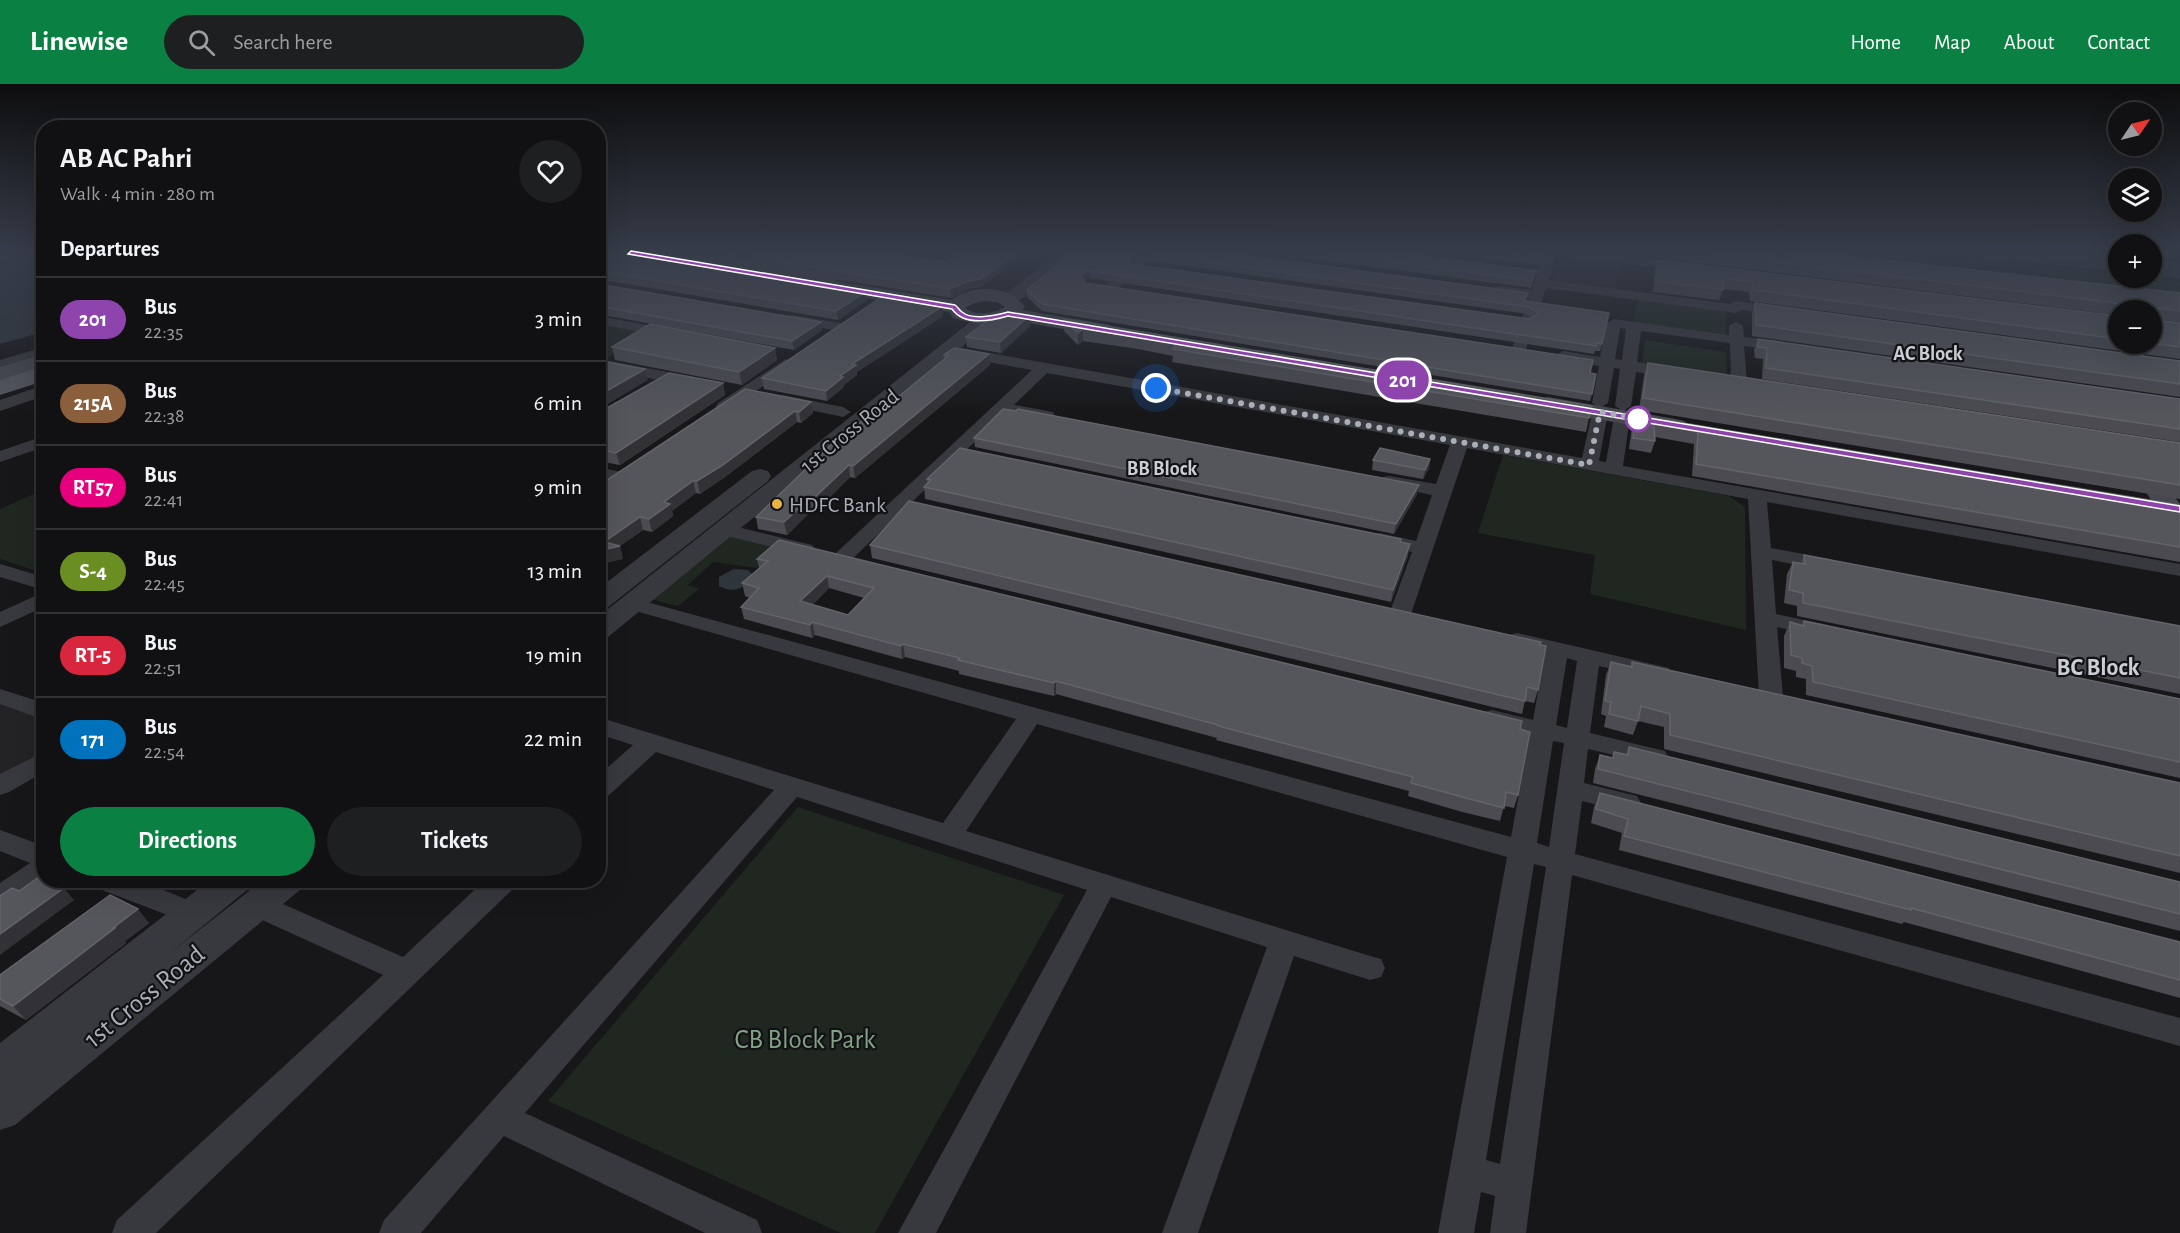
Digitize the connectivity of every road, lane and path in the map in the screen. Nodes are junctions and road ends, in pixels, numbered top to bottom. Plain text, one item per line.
1 (948, 307) edge
2 (950, 307) edge
3 (988, 307) edge
4 (988, 307) edge
5 (1017, 307) edge
6 (1528, 307) edge
7 (1735, 307) edge
8 (1756, 307) edge
9 (967, 310) junction
10 (1806, 315) edge
11 (783, 317) edge
12 (606, 322) edge
13 (1634, 326) junction
14 (1124, 329) edge
15 (692, 338) edge
16 (823, 339) edge
17 (1737, 340) junction
18 (1519, 349) edge
19 (1807, 350) edge
20 (948, 351) junction
21 (773, 353) edge
22 (36, 354) edge
23 (1552, 354) edge
24 (1607, 362) junction
25 (0, 365) edge
26 (606, 365) edge
27 (1629, 366) junction
28 (1043, 368) junction
29 (34, 374) edge
30 (1695, 376) edge
31 (668, 377) junction
32 (0, 380) edge
33 (1739, 382) edge
34 (0, 388) edge
35 (648, 389) edge
36 (744, 392) junction
37 (0, 395) edge
38 (1527, 395) edge
39 (0, 406) edge
40 (1001, 407) junction
41 (1611, 410) junction
42 (843, 412) junction
43 (706, 418) edge
44 (1059, 418) edge
45 (1698, 424) edge
46 (1460, 442) junction
47 (36, 444) edge
48 (955, 451) junction
49 (978, 456) edge
50 (0, 457) edge
51 (1589, 465) junction
52 (1614, 470) junction
53 (606, 472) edge
54 (1372, 478) edge
55 (771, 480) junction
56 (606, 486) edge
57 (1443, 491) junction
58 (1757, 495) junction
59 (725, 530) junction
60 (1364, 536) edge
61 (1423, 548) junction
62 (1761, 552) junction
63 (842, 558) junction
64 (865, 564) edge
65 (0, 570) edge
66 (1854, 570) edge
67 (2180, 570) edge
68 (36, 581) edge
69 (606, 594) edge
70 (36, 602) edge
71 (632, 604) junction
72 (1377, 609) edge
73 (1400, 614) junction
74 (1766, 618) junction
75 (1423, 619) edge
76 (0, 621) edge
77 (606, 625) edge
78 (1846, 635) edge
79 (1501, 637) edge
80 (1557, 650) junction
81 (1588, 656) junction
82 (1680, 677) edge
83 (1748, 692) edge
84 (0, 696) edge
85 (1771, 697) junction
86 (1794, 702) edge
87 (36, 709) edge
88 (1474, 713) edge
89 (1032, 714) junction
90 (606, 727) edge
91 (1543, 730) junction
92 (1577, 738) junction
93 (651, 741) junction
94 (1681, 764) edge
95 (36, 765) edge
96 (606, 783) edge
97 (0, 786) edge
98 (792, 786) junction
99 (1571, 789) junction
100 (1651, 809) edge
101 (948, 835) junction
102 (0, 840) edge
103 (1522, 849) junction
104 (36, 854) edge
105 (1560, 860) junction
106 (36, 872) edge
107 (1104, 884) junction
108 (128, 888) edge
109 (262, 888) edge
110 (496, 888) edge
111 (246, 893) edge
112 (0, 897) edge
113 (192, 913) junction
114 (1284, 941) junction
115 (1370, 968) dead end
116 (407, 972) junction
117 (2180, 1032) edge
118 (20, 1066) edge
119 (0, 1112) edge
120 (499, 1117) junction
121 (1467, 1171) junction
122 (1515, 1185) junction
123 (130, 1233) edge
124 (396, 1233) edge
125 (744, 1233) edge
126 (916, 1233) edge
127 (1180, 1233) edge
128 (1456, 1233) edge
129 (1508, 1233) edge

1 - 9 main road
2 - 9 main road
3 - 9 main road
4 - 9 main road
5 - 14 main road
6 - 18 street
7 - 17 street
8 - 10 street
9 - 20 street, 1st Cross Road
9 - 42 street, 1st Cross Road
11 - 16 street
12 - 15 street
13 - 17 street
13 - 24 street
13 - 27 street
17 - 19 street
17 - 33 street
20 - 28 street
20 - 55 street, 1st Cross Road
21 - 36 street
22 - 25 street
23 - 24 street
24 - 27 street
24 - 41 street
26 - 31 street
27 - 30 street
27 - 41 street
28 - 40 street
28 - 46 street
29 - 32 main road
29 - 34 main road
29 - 37 main road
29 - 39 street
31 - 35 street
31 - 36 street
36 - 42 street
36 - 43 street
38 - 41 main road
40 - 44 street
40 - 48 street
41 - 45 main road
41 - 51 street
41 - 52 street
42 - 55 street, 1st Cross Road
46 - 51 street
46 - 57 street
47 - 50 street
48 - 49 street
48 - 63 street
51 - 52 street
52 - 58 street
53 - 56 street
54 - 57 street
55 - 59 street, 1st Cross Road
55 - 69 street, 1st Cross Road
57 - 61 street
58 - 62 street
58 - 67 street
59 - 63 street
59 - 71 street, 1st Cross Road
60 - 61 street
61 - 73 street
62 - 66 street
62 - 74 street
63 - 64 street
65 - 68 street
70 - 76 street
71 - 77 street, 1st Cross Road
71 - 89 street
72 - 73 street
73 - 75 street
74 - 78 street
74 - 85 street
79 - 80 street
80 - 81 street
80 - 91 street
81 - 82 street
81 - 92 street
83 - 85 street
84 - 87 street
85 - 86 street
88 - 91 street
89 - 101 street
89 - 103 street
90 - 93 street
91 - 92 street
91 - 103 street
92 - 94 street
92 - 99 street
93 - 96 street
93 - 98 street
95 - 97 street
98 - 101 street
98 - 120 street
99 - 100 street
99 - 105 street
101 - 107 street
102 - 104 street
103 - 105 street
103 - 121 street
105 - 117 street
105 - 122 street
106 - 112 street
107 - 114 street
107 - 126 street
108 - 113 street
109 - 111 street, 1st Cross Road
110 - 116 street
111 - 113 street, 1st Cross Road
111 - 116 street
111 - 118 street, 1st Cross Road
113 - 118 street, 1st Cross Road
114 - 115 street
114 - 127 street
116 - 123 street
118 - 119 street, 1st Cross Road
120 - 124 street
120 - 125 street
121 - 122 street
121 - 128 street
122 - 129 street

